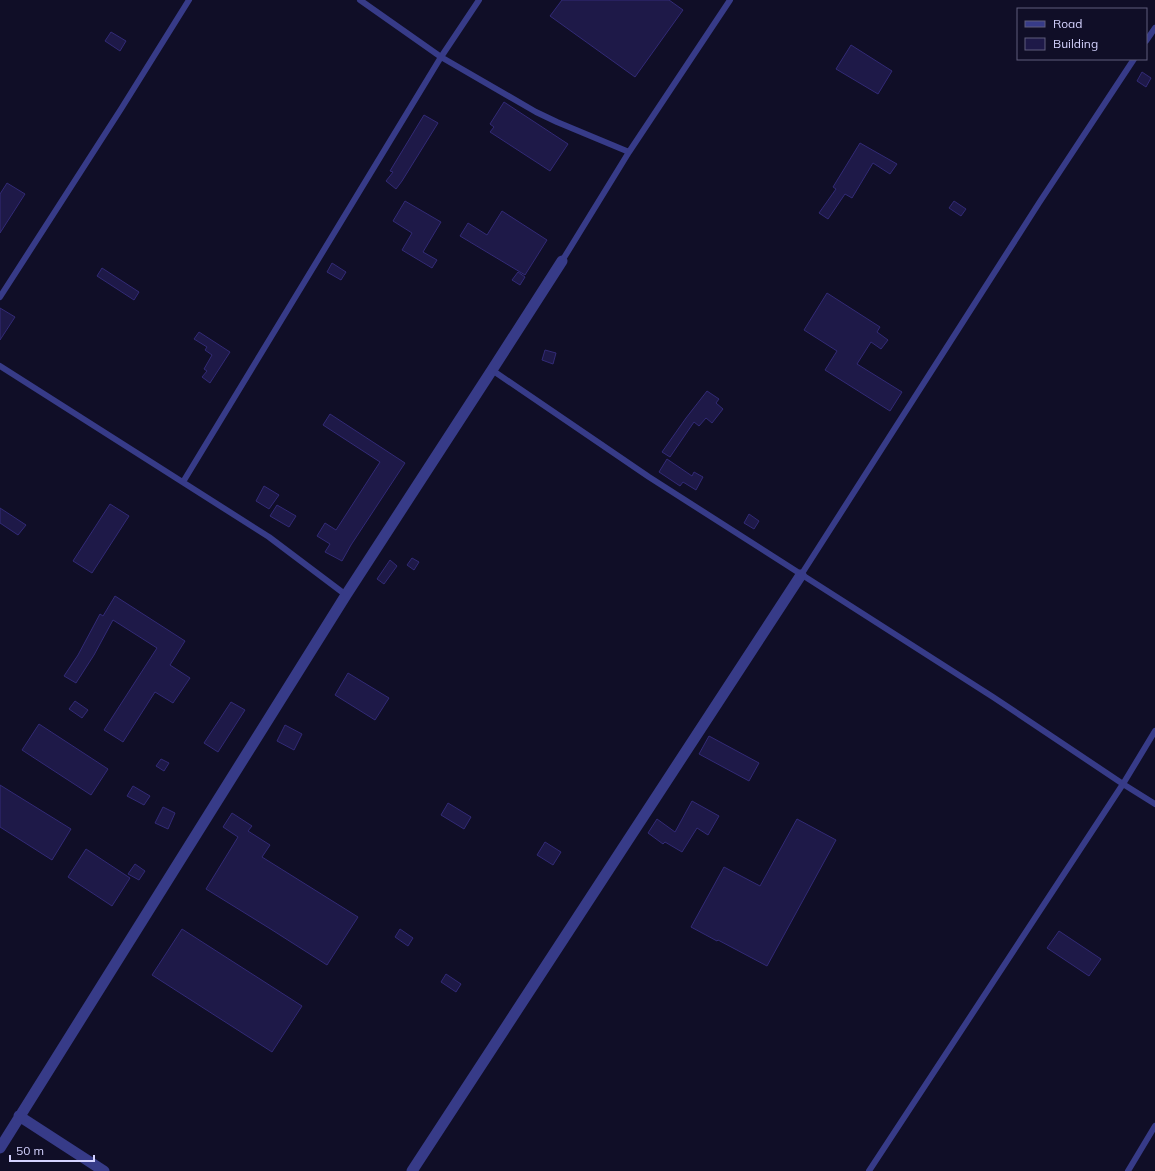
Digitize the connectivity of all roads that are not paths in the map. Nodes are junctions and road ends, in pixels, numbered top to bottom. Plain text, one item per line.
1 (189, 0) edge
2 (360, 0) edge
3 (479, 0) edge
4 (730, 0) edge
5 (1155, 28) edge
6 (1147, 40) edge
7 (441, 57) junction
8 (1133, 60) edge
9 (630, 152) junction
10 (562, 261) joint
11 (0, 297) edge
12 (0, 366) edge
13 (492, 370) junction
14 (182, 482) junction
15 (801, 574) junction
16 (346, 594) junction
17 (1155, 731) edge
18 (1123, 784) junction
19 (1155, 804) edge
20 (19, 1116) junction
21 (1155, 1126) edge
22 (0, 1148) edge
23 (104, 1171) edge
24 (412, 1171) edge
25 (869, 1171) edge
26 (1128, 1171) edge

1 - 11 lane
2 - 7 lane
3 - 7 lane
4 - 9 lane
5 - 6 lane
7 - 9 lane
7 - 14 lane
8 - 15 lane
9 - 10 lane
10 - 13 street
12 - 14 lane
13 - 15 lane
13 - 16 street
14 - 16 lane
15 - 18 lane
15 - 24 street
16 - 20 street
17 - 18 lane
18 - 19 lane
18 - 25 lane
20 - 22 street
20 - 23 street
21 - 26 lane

